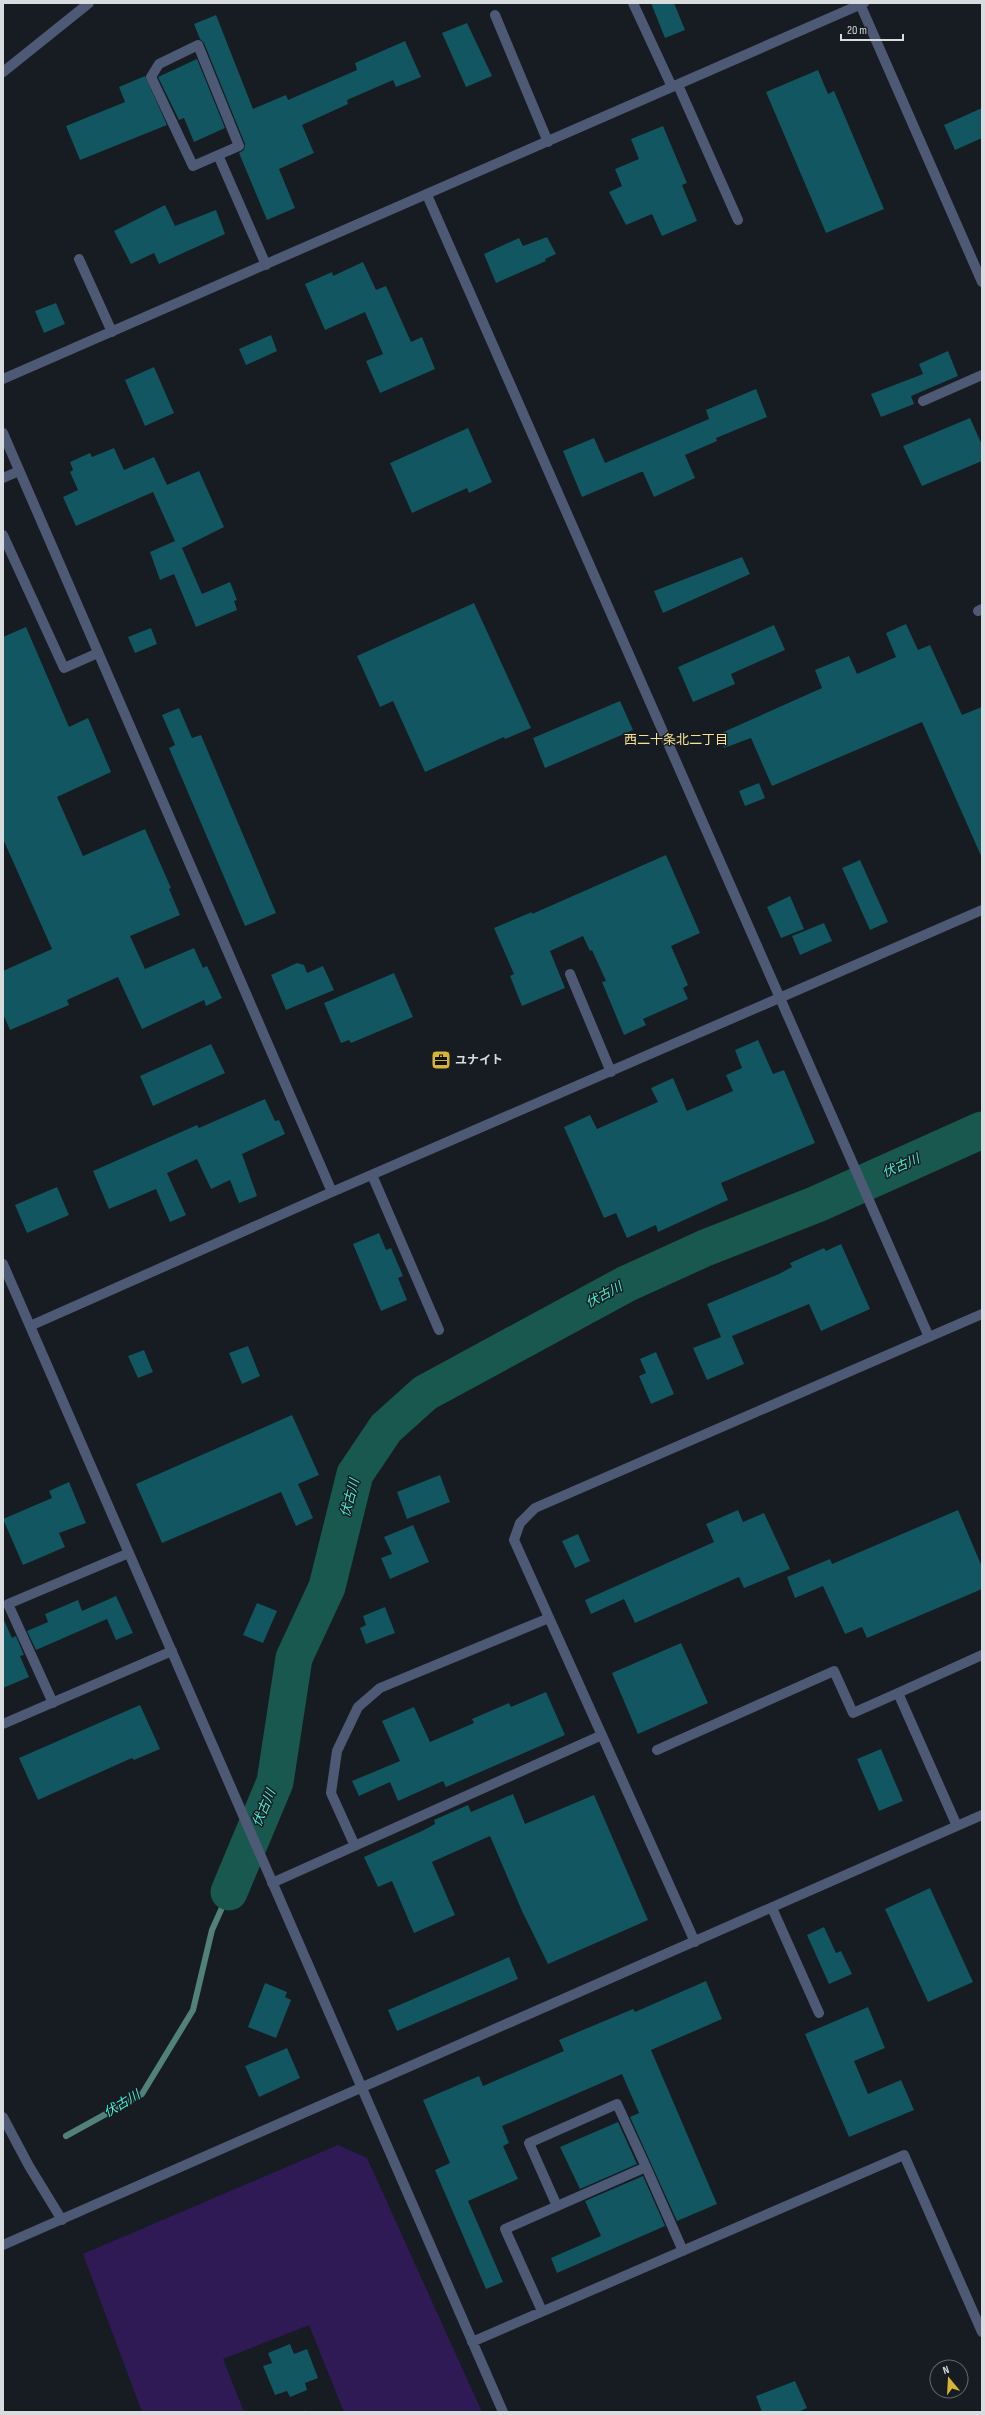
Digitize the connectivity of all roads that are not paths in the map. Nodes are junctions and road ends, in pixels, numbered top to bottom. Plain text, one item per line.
1 (89, 3) edge
2 (633, 3) edge
3 (862, 4) edge
4 (495, 15) dead end
5 (3, 72) edge
6 (675, 86) junction
7 (548, 142) junction
8 (218, 155) junction
9 (427, 195) junction
10 (738, 220) dead end
11 (79, 260) dead end
12 (266, 265) junction
13 (982, 282) edge
14 (112, 332) junction
15 (982, 376) edge
16 (3, 379) edge
17 (923, 401) dead end
18 (3, 433) edge
19 (19, 471) junction
20 (3, 478) edge
21 (3, 535) edge
22 (98, 653) junction
23 (982, 910) edge
24 (570, 974) dead end
25 (780, 999) junction
26 (611, 1072) junction
27 (372, 1175) junction
28 (332, 1192) junction
29 (3, 1264) edge
30 (982, 1314) edge
31 (30, 1326) junction
32 (439, 1330) dead end
33 (930, 1337) junction
34 (129, 1553) junction
35 (549, 1618) junction
36 (172, 1651) junction
37 (982, 1655) edge
38 (898, 1693) junction
39 (53, 1703) junction
40 (3, 1724) edge
41 (602, 1735) junction
42 (657, 1750) dead end
43 (982, 1815) edge
44 (957, 1826) junction
45 (355, 1846) junction
46 (271, 1880) junction
47 (772, 1908) junction
48 (695, 1942) junction
49 (819, 2013) dead end
50 (361, 2088) junction
51 (3, 2117) edge
52 (646, 2167) junction
53 (557, 2206) junction
54 (62, 2220) junction
55 (3, 2245) edge
56 (683, 2251) junction
57 (542, 2311) junction
58 (982, 2332) edge
59 (472, 2342) junction
60 (503, 2412) edge

1 - 5 street
2 - 6 street
3 - 6 street
3 - 13 street
4 - 7 street
6 - 7 street
6 - 10 street
7 - 9 street
8 - 8 street
8 - 12 street
9 - 12 street
9 - 25 street
11 - 14 street
12 - 14 street
14 - 16 street
15 - 17 street
18 - 19 street
19 - 20 street
19 - 22 street
21 - 22 street
22 - 28 street
23 - 25 street
24 - 26 street
25 - 26 street
25 - 33 street
26 - 27 street
27 - 28 street
27 - 32 street
28 - 31 street
29 - 31 street
30 - 33 street
31 - 34 street
33 - 35 street
34 - 36 street
34 - 39 street
35 - 41 street
35 - 45 street
36 - 39 street
36 - 46 street
37 - 38 street
38 - 42 street
38 - 44 street
39 - 40 street
41 - 45 street
41 - 48 street
43 - 44 street
44 - 47 street
45 - 46 street
46 - 50 street
47 - 48 street
47 - 49 street
48 - 50 street
50 - 54 street
50 - 59 street
51 - 54 street
52 - 53 street
52 - 53 street
52 - 56 street
53 - 57 street
54 - 55 street
56 - 57 street
56 - 58 street
57 - 59 street
59 - 60 street

